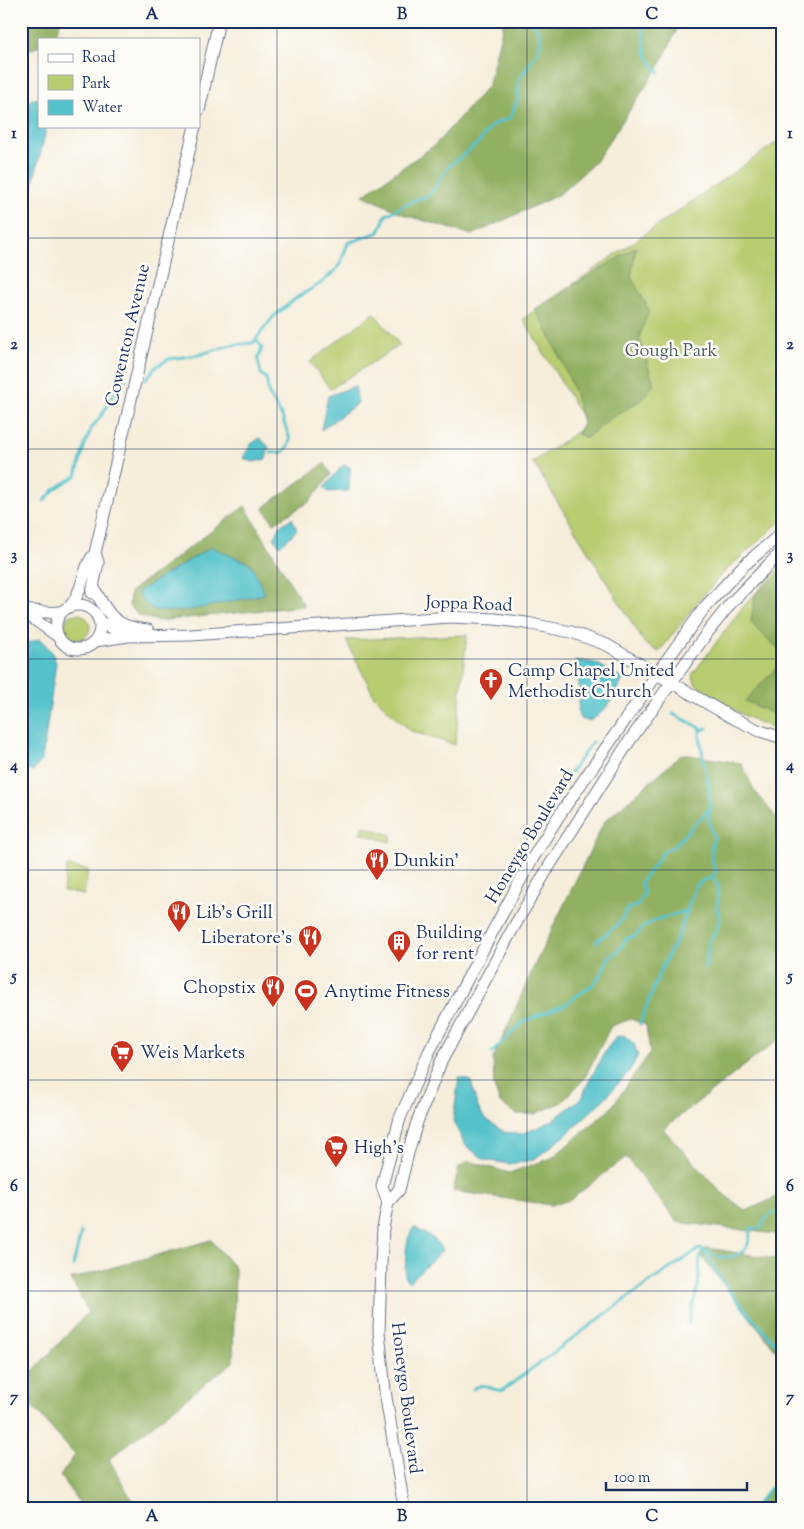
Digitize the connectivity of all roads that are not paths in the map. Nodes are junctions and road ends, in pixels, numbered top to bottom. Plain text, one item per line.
1 (219, 21) edge
2 (200, 106) edge
3 (195, 128) edge
4 (783, 532) edge
5 (783, 550) edge
6 (95, 553) junction
7 (93, 586) junction
8 (71, 605) junction
9 (23, 610) edge
10 (92, 610) junction
11 (61, 612) junction
12 (100, 622) junction
13 (56, 635) junction
14 (128, 636) junction
15 (175, 636) junction
16 (95, 641) junction
17 (657, 673) junction
18 (672, 682) junction
19 (783, 738) edge
20 (388, 1202) junction
21 (404, 1508) edge

1 - 2 main road
3 - 6 main road, Cowenton Avenue
4 - 17 main road, Honeygo Boulevard
5 - 18 main road, Honeygo Boulevard
6 - 7 main road, Cowenton Avenue
6 - 8 main road, Cowenton Avenue
7 - 10 main road, Cowenton Avenue
7 - 15 main road
8 - 10 main road
8 - 11 main road
9 - 11 main road, Joppa Road
9 - 13 main road, Joppa Road
10 - 12 main road, Joppa Road
11 - 13 main road
12 - 14 main road, Joppa Road
12 - 16 main road
13 - 16 main road, Joppa Road
14 - 15 main road, Joppa Road
14 - 16 main road, Joppa Road
15 - 17 main road, Joppa Road
17 - 18 main road, Joppa Road
17 - 20 main road, Honeygo Boulevard
18 - 19 main road, Joppa Road
18 - 20 main road, Honeygo Boulevard
20 - 21 main road, Honeygo Boulevard

